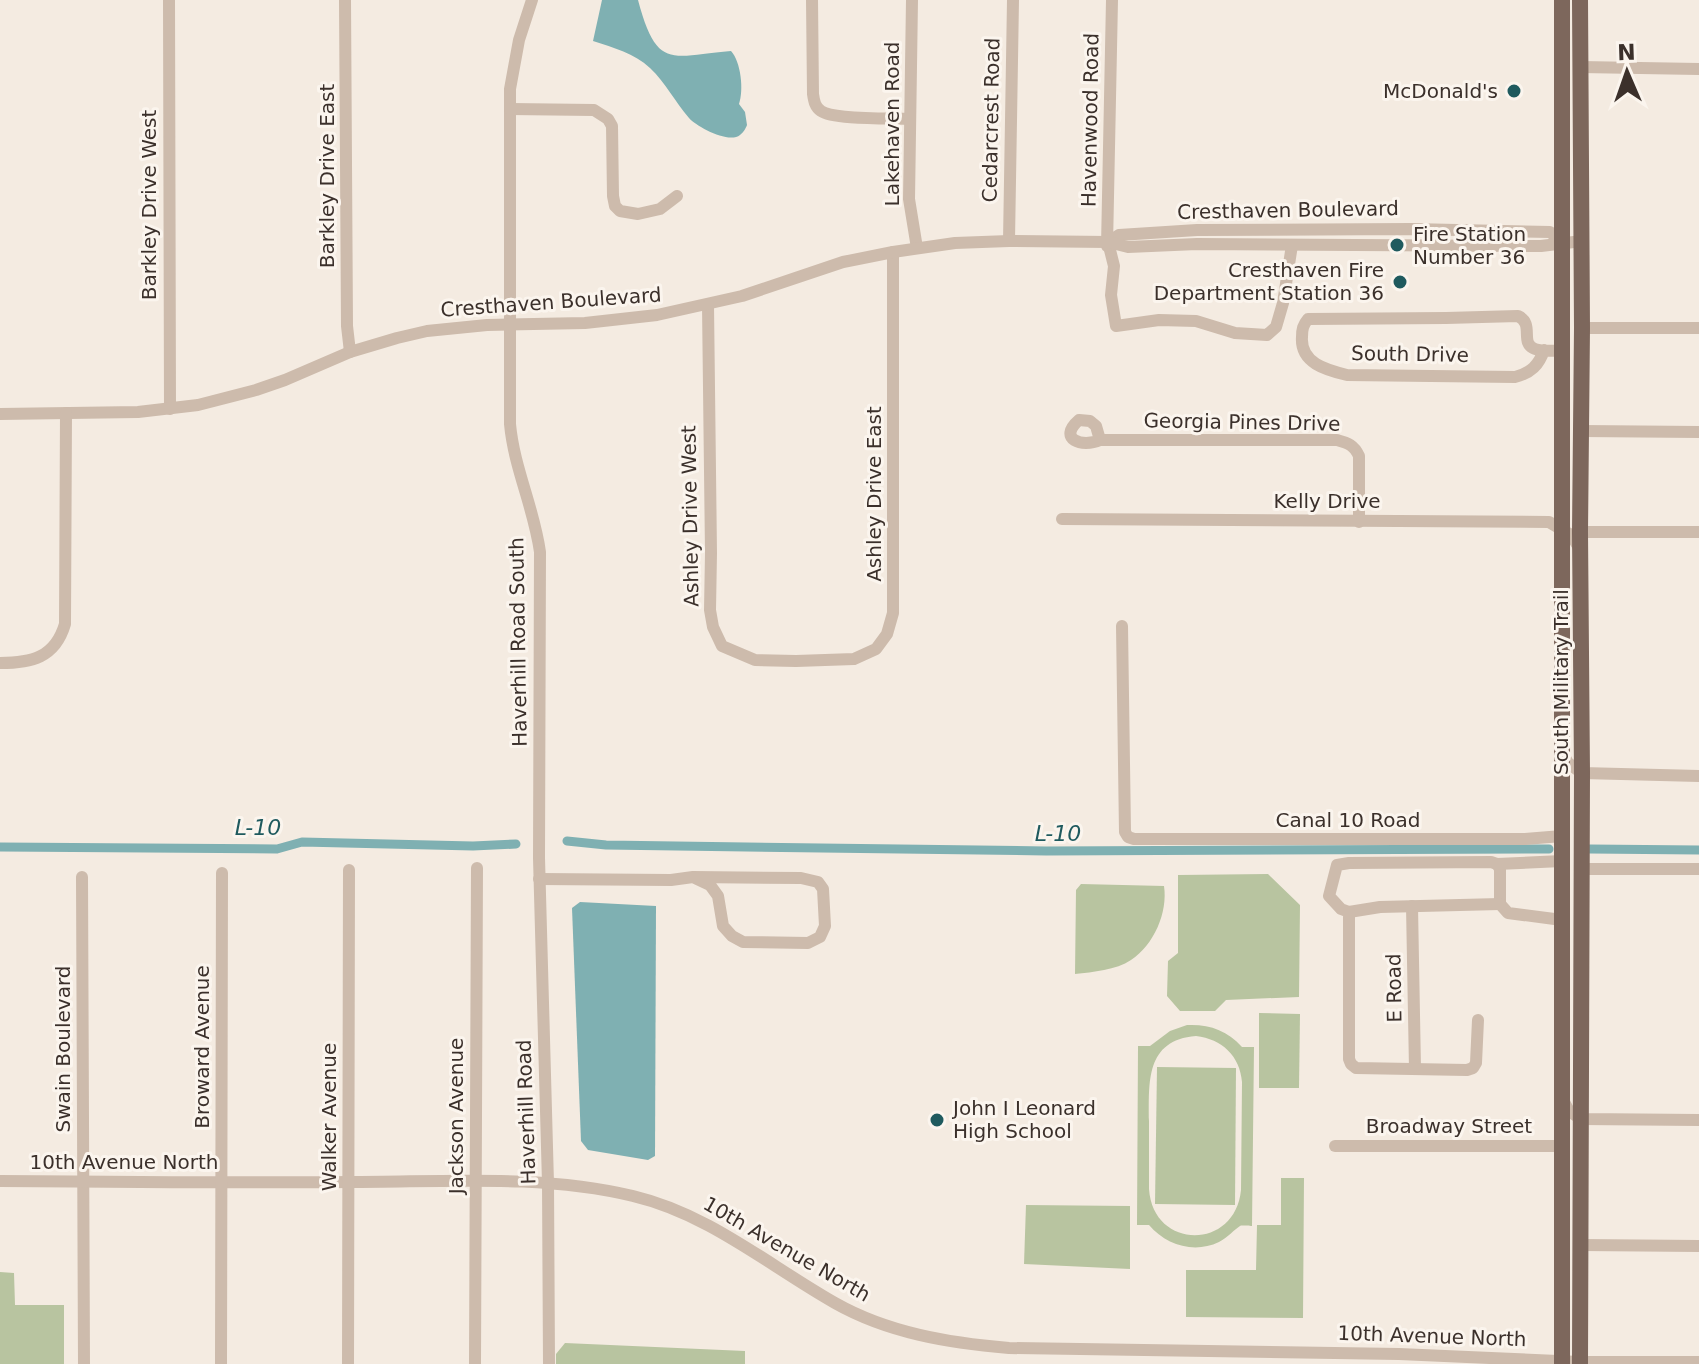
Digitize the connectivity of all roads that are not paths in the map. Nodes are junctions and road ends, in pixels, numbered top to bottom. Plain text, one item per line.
1 (169, 0) edge
2 (345, 0) edge
3 (532, 0) edge
4 (812, 0) edge
5 (912, 0) edge
6 (1013, 0) edge
7 (1112, 0) edge
8 (1562, 0) edge
9 (1580, 0) edge
10 (1580, 67) junction
11 (1699, 69) edge
12 (510, 109) junction
13 (910, 119) junction
14 (677, 196) dead end
15 (1009, 241) junction
16 (1582, 241) junction
17 (1108, 242) junction
18 (1563, 243) junction
19 (1288, 245) junction
20 (917, 248) junction
21 (893, 252) junction
22 (708, 305) junction
23 (510, 324) junction
24 (1582, 328) junction
25 (1699, 328) edge
26 (1544, 350) junction
27 (1563, 351) junction
28 (350, 352) junction
29 (170, 409) junction
30 (66, 413) junction
31 (0, 414) edge
32 (1582, 431) junction
33 (1699, 432) edge
34 (1100, 440) dead end
35 (1563, 484) junction
36 (1580, 500) junction
37 (1062, 519) dead end
38 (1359, 522) junction
39 (1699, 532) edge
40 (1574, 537) junction
41 (1122, 626) dead end
42 (796, 661) joint
43 (0, 663) edge
44 (1561, 750) junction
45 (1582, 773) junction
46 (1699, 776) edge
47 (1562, 794) junction
48 (1562, 836) junction
49 (539, 858) joint
50 (1562, 861) junction
51 (1497, 864) junction
52 (477, 868) dead end
53 (1581, 869) junction
54 (1699, 869) edge
55 (349, 870) dead end
56 (222, 873) dead end
57 (82, 877) dead end
58 (693, 877) junction
59 (539, 879) junction
60 (1500, 904) junction
61 (1412, 906) junction
62 (1581, 906) junction
63 (1349, 912) junction
64 (1562, 920) junction
65 (1478, 1020) dead end
66 (1415, 1069) junction
67 (1562, 1099) junction
68 (1581, 1119) junction
69 (1699, 1120) edge
70 (1335, 1146) dead end
71 (1562, 1146) junction
72 (0, 1181) edge
73 (476, 1181) junction
74 (84, 1182) junction
75 (349, 1182) junction
76 (221, 1183) junction
77 (548, 1183) junction
78 (1581, 1245) junction
79 (1699, 1246) edge
80 (1562, 1362) edge
81 (1699, 1362) edge
82 (1580, 1363) edge
83 (84, 1364) edge
84 (221, 1364) edge
85 (348, 1364) edge
86 (475, 1364) edge
87 (549, 1364) edge

1 - 29 street, Barkley Drive West
2 - 28 street, Barkley Drive East
3 - 12 street, Haverhill Road South
4 - 13 street
5 - 13 street, Lakehaven Road
6 - 15 street, Cedarcrest Road
7 - 17 street, Havenwood Road
8 - 18 main road, South Military Trail
9 - 10 main road, South Military Trail
10 - 11 street
10 - 16 main road, South Military Trail
12 - 14 street
12 - 23 street, Haverhill Road South
13 - 20 street, Lakehaven Road
15 - 17 street, Cresthaven Boulevard
15 - 20 street, Cresthaven Boulevard
16 - 18 street, Cresthaven Boulevard
16 - 24 main road, South Military Trail
17 - 18 street, Cresthaven Boulevard
17 - 19 street, Cresthaven Boulevard
17 - 19 street, Havenwood Road
18 - 19 street, Cresthaven Boulevard
18 - 27 main road, South Military Trail
20 - 21 street, Cresthaven Boulevard
21 - 22 street, Cresthaven Boulevard
21 - 42 street, Ashley Drive East
22 - 23 street, Cresthaven Boulevard
22 - 42 street, Ashley Drive West
23 - 28 street, Cresthaven Boulevard
23 - 49 street, Haverhill Road South
24 - 25 street
24 - 32 main road, South Military Trail
26 - 26 street, South Drive
26 - 27 street
27 - 35 main road, South Military Trail
28 - 29 street, Cresthaven Boulevard
29 - 30 street, Cresthaven Boulevard
30 - 31 street, Cresthaven Boulevard
30 - 43 street
32 - 33 street
32 - 36 main road, South Military Trail
34 - 38 street, Georgia Pines Drive
35 - 36 main road
35 - 40 main road, South Military Trail
36 - 40 main road, South Military Trail
37 - 38 street, Kelly Drive
38 - 40 street, Kelly Drive
39 - 40 street, Kelly Drive
40 - 44 main road, South Military Trail
40 - 45 main road, South Military Trail
41 - 48 street, Canal 10 Road
44 - 45 street
44 - 47 main road, South Military Trail
45 - 46 street
45 - 53 main road, South Military Trail
47 - 48 main road, South Military Trail
47 - 62 main road
48 - 50 main road, South Military Trail
49 - 59 street, Haverhill Road
50 - 51 street
50 - 64 main road, South Military Trail
51 - 60 street
51 - 63 street
52 - 73 street, Jackson Avenue
53 - 54 street
53 - 62 main road, South Military Trail
55 - 75 street, Walker Avenue
56 - 76 street, Broward Avenue
57 - 74 street, Swain Boulevard
58 - 58 street
58 - 59 street
59 - 77 street, Haverhill Road
60 - 61 street
60 - 64 street
61 - 63 street
61 - 66 street, E Road
62 - 68 main road, South Military Trail
63 - 66 street
64 - 67 main road, South Military Trail
65 - 66 street
67 - 68 street
67 - 71 main road, South Military Trail
68 - 69 street
68 - 78 main road, South Military Trail
70 - 71 street, Broadway Street
71 - 80 main road, South Military Trail
72 - 74 street, 10th Avenue North
73 - 75 street, 10th Avenue North
73 - 77 street, 10th Avenue North
73 - 86 street, Jackson Avenue
74 - 76 street, 10th Avenue North
74 - 83 street, Swain Boulevard
75 - 76 street, 10th Avenue North
75 - 85 street, Walker Avenue
76 - 84 street, Broward Avenue
77 - 80 street, 10th Avenue North
77 - 87 street, Haverhill Road
78 - 79 street
78 - 82 main road, South Military Trail
80 - 82 street, 10th Avenue North
81 - 82 street, 10th Avenue North

